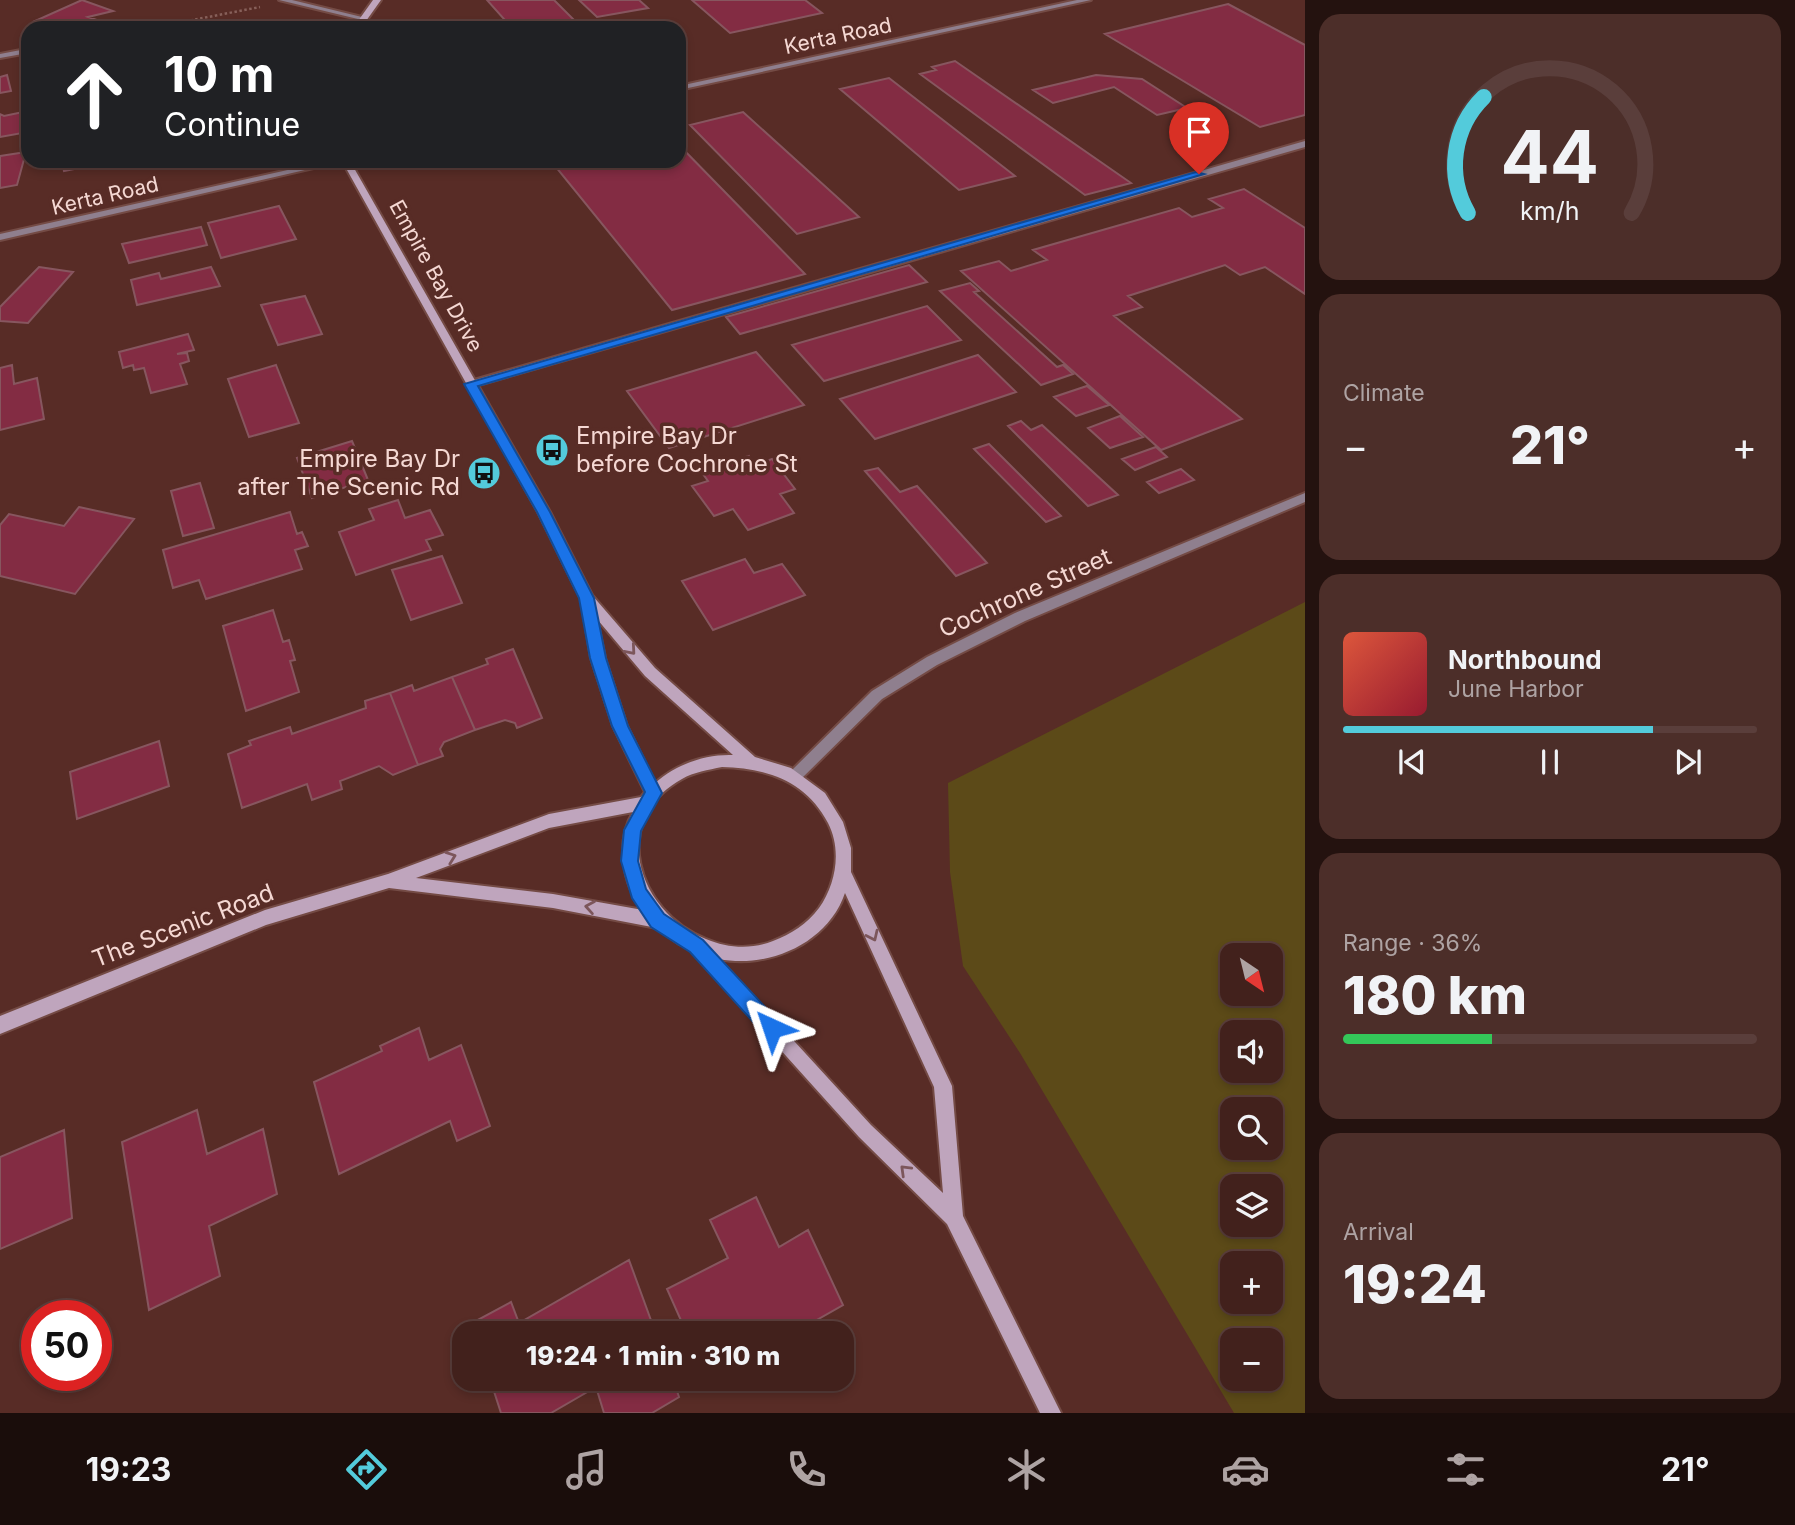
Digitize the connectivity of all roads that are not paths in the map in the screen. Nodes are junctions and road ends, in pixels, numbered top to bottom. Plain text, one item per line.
1 (377, 0) edge
2 (1087, 0) edge
3 (286, 1) edge
4 (362, 18) junction
5 (360, 21) edge
6 (21, 52) edge
7 (0, 56) edge
8 (686, 86) edge
9 (1305, 144) edge
10 (311, 168) edge
11 (347, 168) edge
12 (0, 237) edge
13 (471, 384) junction
14 (1305, 498) edge
15 (587, 598) junction
16 (750, 761) junction
17 (794, 777) junction
18 (650, 798) junction
19 (844, 874) junction
20 (387, 881) junction
21 (657, 920) junction
22 (696, 946) junction
23 (0, 1025) edge
24 (954, 1217) junction
25 (1051, 1413) edge

1 - 4 main road
2 - 8 street, Kerta Road
3 - 4 street
4 - 5 main road
6 - 7 street
9 - 13 street
10 - 12 street, Kerta Road
11 - 13 main road, Empire Bay Drive
13 - 15 main road, Empire Bay Drive
14 - 17 street, Cochrone Street
15 -> 16 main road, Empire Bay Drive
15 - 18 main road, Empire Bay Drive
16 - 17 main road
16 - 18 main road
17 - 19 main road
20 -> 18 main road, The Scenic Road
18 - 21 main road
19 - 22 main road
19 -> 24 main road
21 -> 20 main road, The Scenic Road
20 - 23 main road, The Scenic Road
21 - 22 main road
24 -> 22 main road
24 - 25 main road

